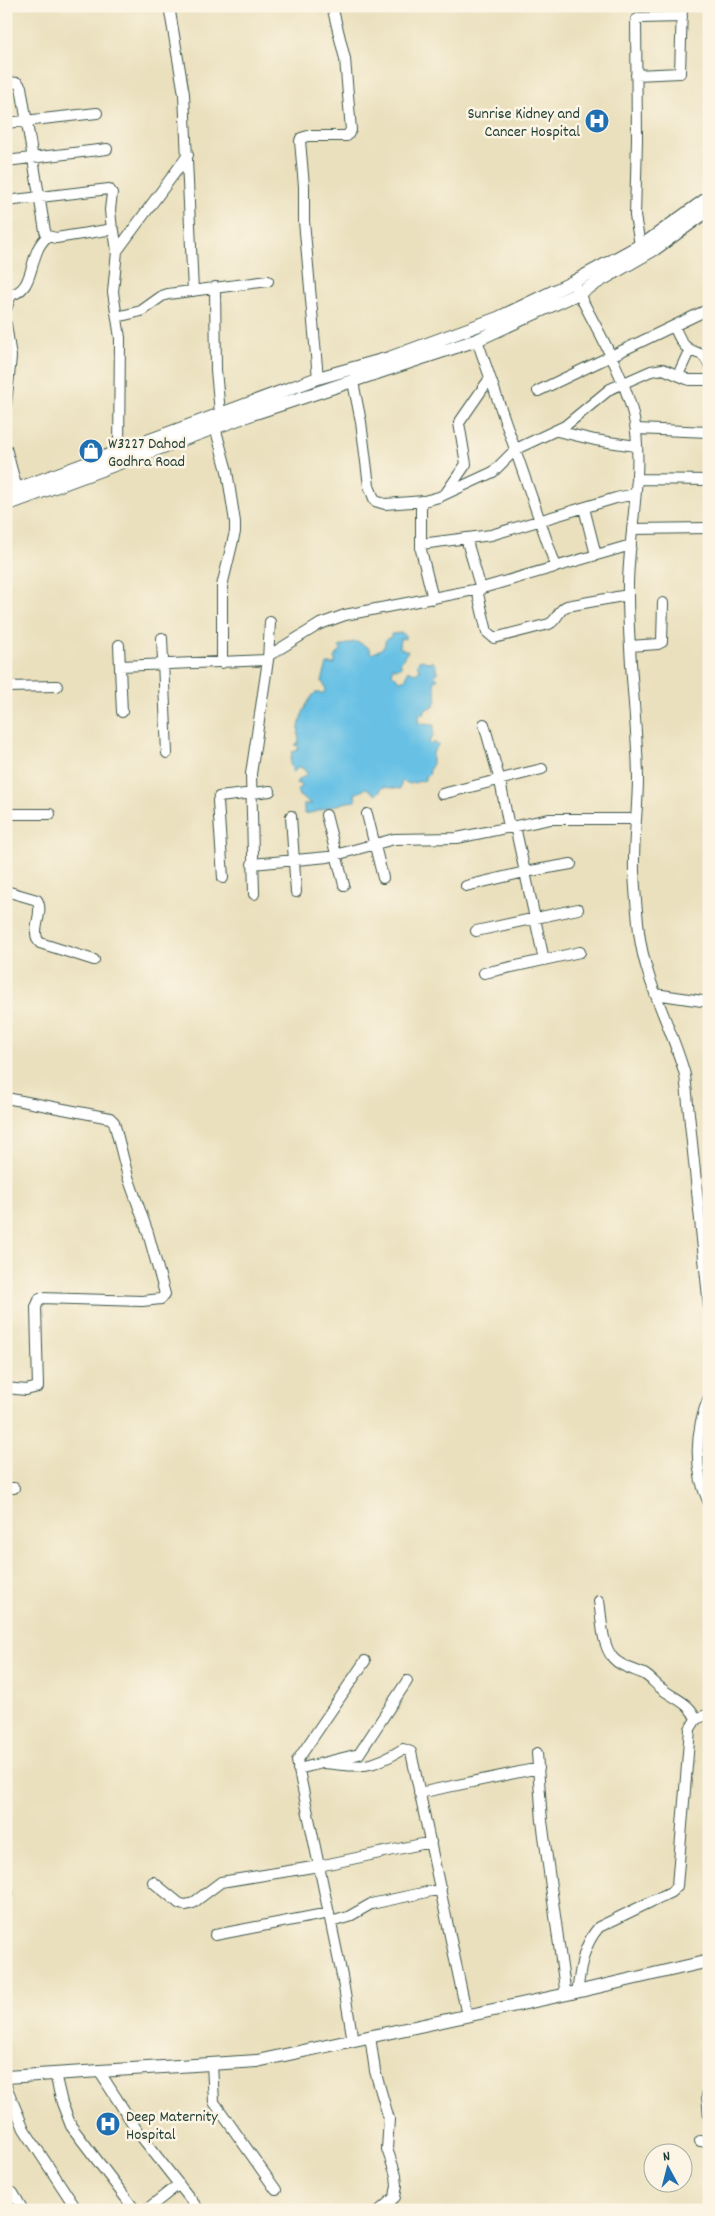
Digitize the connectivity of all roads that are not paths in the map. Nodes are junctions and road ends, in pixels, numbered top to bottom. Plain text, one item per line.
1 (169, 6) edge
2 (332, 6) edge
3 (682, 12) edge
4 (636, 75) junction
5 (6, 82) edge
6 (97, 113) dead end
7 (26, 121) junction
8 (6, 123) edge
9 (107, 149) dead end
10 (188, 155) junction
11 (33, 158) junction
12 (6, 161) edge
13 (39, 196) junction
14 (709, 197) edge
15 (6, 201) edge
16 (709, 210) edge
17 (112, 230) junction
18 (47, 236) junction
19 (640, 245) junction
20 (117, 251) junction
21 (268, 281) dead end
22 (215, 287) junction
23 (576, 288) junction
24 (193, 291) junction
25 (8, 295) edge
26 (6, 308) edge
27 (709, 310) edge
28 (117, 317) junction
29 (6, 324) edge
30 (674, 326) junction
31 (477, 340) junction
32 (690, 351) junction
33 (610, 356) junction
34 (709, 364) edge
35 (678, 375) junction
36 (318, 378) junction
37 (490, 378) junction
38 (709, 380) edge
39 (353, 382) junction
40 (622, 383) junction
41 (538, 391) dead end
42 (6, 404) edge
43 (220, 413) junction
44 (215, 427) junction
45 (636, 429) junction
46 (558, 431) junction
47 (709, 432) edge
48 (636, 446) junction
49 (6, 448) edge
50 (516, 449) junction
51 (119, 451) junction
52 (636, 479) junction
53 (709, 480) edge
54 (12, 491) edge
55 (445, 494) junction
56 (635, 494) junction
57 (421, 502) junction
58 (6, 505) edge
59 (584, 508) junction
60 (540, 521) junction
61 (709, 528) edge
62 (632, 529) junction
63 (466, 538) junction
64 (420, 544) junction
65 (631, 545) junction
66 (596, 555) junction
67 (556, 567) junction
68 (479, 589) junction
69 (628, 595) junction
70 (433, 599) junction
71 (663, 604) dead end
72 (270, 622) dead end
73 (162, 638) dead end
74 (119, 645) dead end
75 (630, 646) junction
76 (268, 658) junction
77 (222, 663) junction
78 (164, 665) junction
79 (120, 666) junction
80 (57, 686) dead end
81 (6, 687) edge
82 (122, 712) dead end
83 (484, 724) dead end
84 (167, 753) dead end
85 (542, 770) dead end
86 (500, 780) junction
87 (270, 791) dead end
88 (250, 793) junction
89 (442, 794) dead end
90 (6, 814) edge
91 (50, 814) dead end
92 (367, 814) dead end
93 (326, 815) dead end
94 (291, 816) dead end
95 (636, 819) junction
96 (512, 827) junction
97 (374, 844) junction
98 (336, 854) junction
99 (293, 860) junction
100 (252, 864) junction
101 (571, 864) dead end
102 (524, 872) junction
103 (223, 878) dead end
104 (383, 878) dead end
105 (344, 885) dead end
106 (466, 886) dead end
107 (6, 891) edge
108 (296, 892) dead end
109 (254, 894) dead end
110 (578, 909) dead end
111 (534, 918) junction
112 (476, 931) dead end
113 (580, 952) dead end
114 (94, 960) dead end
115 (544, 960) junction
116 (484, 973) dead end
117 (655, 994) junction
118 (709, 1002) edge
119 (6, 1098) edge
120 (709, 1307) edge
121 (6, 1388) edge
122 (709, 1397) edge
123 (709, 1503) edge
124 (599, 1601) dead end
125 (365, 1661) dead end
126 (407, 1681) dead end
127 (709, 1714) edge
128 (696, 1719) junction
129 (537, 1753) dead end
130 (324, 1763) junction
131 (539, 1768) junction
132 (298, 1769) junction
133 (419, 1793) junction
134 (430, 1842) junction
135 (319, 1866) junction
136 (153, 1882) dead end
137 (441, 1889) junction
138 (330, 1918) junction
139 (215, 1936) dead end
140 (709, 1956) edge
141 (709, 1960) edge
142 (578, 1986) junction
143 (565, 1989) junction
144 (466, 2011) junction
145 (352, 2035) junction
146 (370, 2036) junction
147 (212, 2064) junction
148 (6, 2070) edge
149 (99, 2071) junction
150 (55, 2074) junction
151 (6, 2077) edge
152 (6, 2086) edge
153 (707, 2095) dead end
154 (709, 2117) edge
155 (179, 2184) junction
156 (276, 2190) dead end
157 (12, 2193) dead end
158 (23, 2210) edge
159 (77, 2210) edge
160 (135, 2210) edge
161 (146, 2210) edge
162 (200, 2210) edge
163 (380, 2210) edge

1 - 10 street
2 - 36 street
3 - 4 street
3 - 4 street
4 - 19 street
5 - 7 street
6 - 7 street
7 - 8 street
7 - 11 street
9 - 11 street
10 - 20 street
10 - 24 street
11 - 12 street
11 - 13 street
13 - 15 street
13 - 17 street
13 - 18 street
14 - 19 main road
16 - 23 main road
17 - 18 street
17 - 20 street
18 - 25 street
19 - 23 main road
20 - 28 street
21 - 22 street
22 - 24 street
22 - 43 street
23 - 31 main road
23 - 33 street
23 - 36 main road
24 - 28 street
25 - 26 street
27 - 30 street
28 - 51 street
29 - 42 street
30 - 32 street
30 - 33 street
31 - 37 street
31 - 39 main road
32 - 34 street
32 - 35 street
33 - 40 street
33 - 41 street
35 - 38 street
35 - 40 street
36 - 43 main road
37 - 50 street
37 - 55 street
39 - 44 main road
39 - 57 street
40 - 45 street
40 - 46 street
43 - 51 main road
44 - 58 main road
44 - 77 street
45 - 47 street
45 - 48 street
46 - 48 street
46 - 50 street
48 - 52 street
49 - 54 street
50 - 55 street
50 - 60 street
51 - 54 main road
52 - 53 street
52 - 56 street
55 - 57 street
56 - 59 street
56 - 62 street
57 - 64 street
59 - 60 street
59 - 66 street
60 - 63 street
60 - 67 street
61 - 62 street
62 - 65 street
63 - 64 street
63 - 68 street
64 - 70 street
65 - 66 street
65 - 69 street
66 - 67 street
67 - 68 street
68 - 69 street
68 - 70 street
69 - 75 street
70 - 76 street
71 - 75 street
72 - 76 street
73 - 78 street
74 - 79 street
75 - 95 street
76 - 77 street
76 - 88 street
77 - 78 street
78 - 79 street
78 - 84 street
79 - 82 street
80 - 81 street
83 - 86 street
85 - 86 street
86 - 89 street
86 - 96 street
87 - 88 street
88 - 100 street
88 - 103 street
90 - 91 street
92 - 97 street
93 - 98 street
94 - 99 street
95 - 96 street
95 - 117 street
96 - 97 street
96 - 102 street
97 - 98 street
97 - 104 street
98 - 99 street
98 - 105 street
99 - 100 street
99 - 108 street
100 - 109 street
101 - 102 street
102 - 106 street
102 - 111 street
107 - 114 street
110 - 111 street
111 - 112 street
111 - 115 street
113 - 115 street
115 - 116 street
117 - 118 street
117 - 120 street
119 - 121 street
122 - 123 street
124 - 128 street
125 - 132 street
126 - 130 street
127 - 128 street
128 - 142 street
129 - 131 street
130 - 132 street
130 - 133 street
131 - 133 street
131 - 143 street
132 - 135 street
133 - 134 street
134 - 135 street
134 - 137 street
135 - 136 street
135 - 138 street
137 - 138 street
137 - 144 street
138 - 139 street
138 - 145 street
140 - 142 main road
141 - 146 main road
142 - 143 main road
143 - 144 main road
144 - 145 main road
145 - 148 main road
146 - 147 main road
146 - 163 street
147 - 149 main road
147 - 156 street
149 - 150 main road
149 - 155 street
150 - 151 main road
150 - 160 street
152 - 159 street
153 - 154 street
155 - 161 street
155 - 162 street
157 - 158 street

